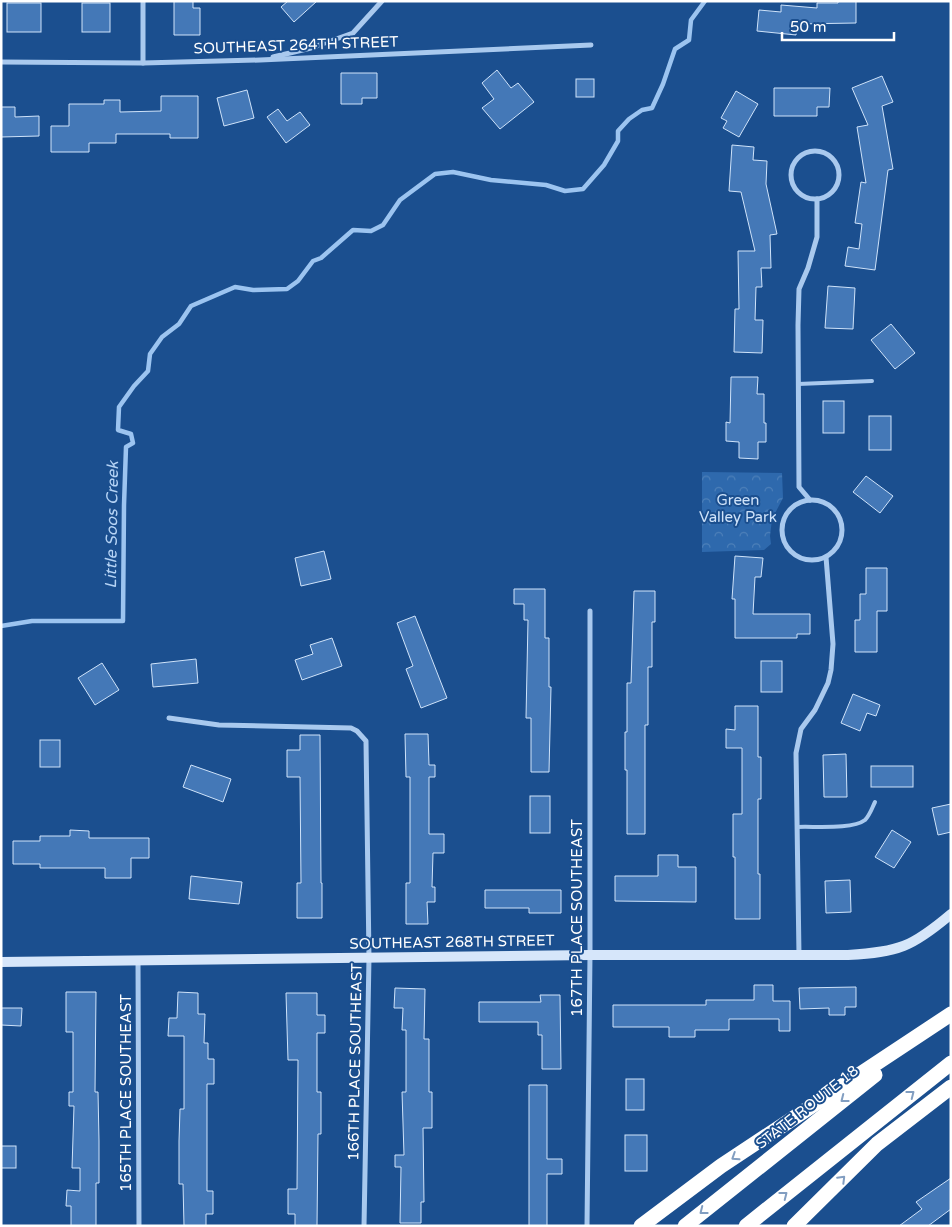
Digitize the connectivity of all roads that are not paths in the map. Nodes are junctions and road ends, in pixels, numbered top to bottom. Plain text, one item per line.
1 (143, 1) edge
2 (382, 1) edge
3 (591, 45) dead end
4 (260, 60) junction
5 (1, 62) edge
6 (143, 63) junction
7 (817, 199) junction
8 (872, 381) dead end
9 (798, 384) junction
10 (810, 500) junction
11 (826, 557) junction
12 (590, 611) dead end
13 (169, 718) dead end
14 (875, 802) dead end
15 (797, 827) junction
16 (951, 914) edge
17 (590, 955) junction
18 (799, 955) junction
19 (369, 958) junction
20 (138, 960) junction
21 (1, 962) edge
22 (951, 1015) edge
23 (951, 1063) edge
24 (951, 1087) edge
25 (139, 1226) edge
26 (364, 1226) edge
27 (587, 1226) edge
28 (641, 1226) edge
29 (685, 1226) edge
30 (746, 1226) edge
31 (794, 1226) edge

1 - 6 street
2 - 4 street
3 - 4 street, SOUTHEAST 264TH STREET
4 - 6 street, SOUTHEAST 264TH STREET
5 - 6 street, SOUTHEAST 264TH STREET
7 - 7 street
7 - 9 street
8 - 9 lane
9 - 10 street
10 - 11 street
10 - 11 street
11 - 15 street
12 - 17 street, 167TH PLACE SOUTHEAST
13 - 19 street, 166TH PLACE SOUTHEAST
14 - 15 lane
15 - 18 street
16 - 18 street, SOUTHEAST 268TH STREET
17 - 18 street, SOUTHEAST 268TH STREET
17 - 19 street, SOUTHEAST 268TH STREET
17 - 27 street, 167TH PLACE SOUTHEAST
19 - 20 street, SOUTHEAST 268TH STREET
19 - 26 street, 166TH PLACE SOUTHEAST
20 - 21 street, SOUTHEAST 268TH STREET
20 - 25 street, 165TH PLACE SOUTHEAST
22 -> 28 highway
22 -> 29 highway, STATE ROUTE 18
30 -> 23 highway
31 -> 24 highway

